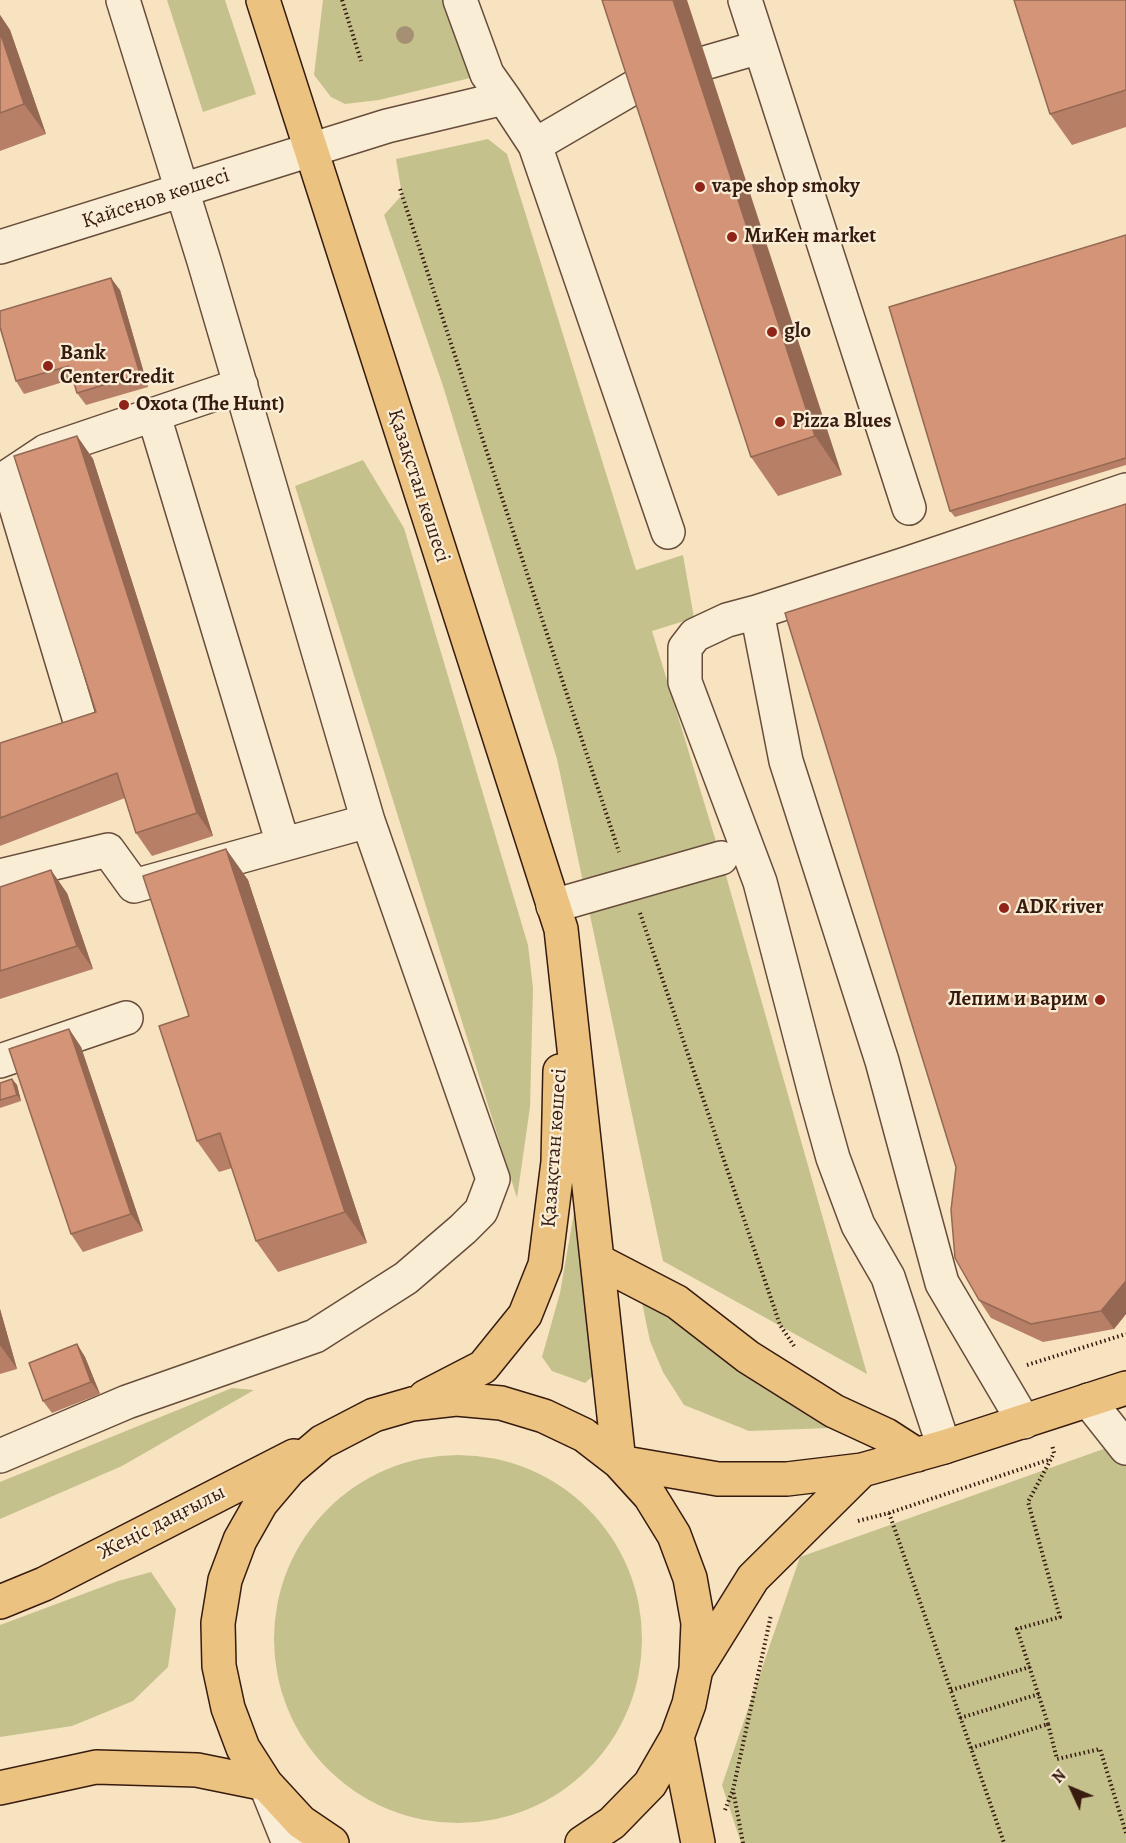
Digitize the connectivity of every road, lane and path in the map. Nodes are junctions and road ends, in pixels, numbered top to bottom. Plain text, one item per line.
1 (123, 0) edge
2 (262, 0) edge
3 (342, 0) edge
4 (460, 0) edge
5 (745, 0) edge
6 (760, 47) junction
7 (361, 61) dead end
8 (708, 62) dead end
9 (643, 82) edge
10 (504, 98) junction
11 (535, 145) junction
12 (312, 150) junction
13 (400, 189) dead end
14 (182, 190) junction
15 (0, 247) edge
16 (241, 385) junction
17 (154, 416) junction
18 (1126, 490) edge
19 (909, 508) dead end
20 (668, 532) dead end
21 (757, 612) junction
22 (81, 721) edge
23 (368, 821) junction
24 (283, 844) junction
25 (721, 858) dead end
26 (0, 876) edge
27 (633, 883) junction
28 (553, 906) junction
29 (567, 974) junction
30 (126, 1018) dead end
31 (0, 1061) edge
32 (598, 1261) junction
33 (798, 1352) dead end
34 (1029, 1364) dead end
35 (1126, 1388) edge
36 (1088, 1400) junction
37 (412, 1404) junction
38 (1034, 1418) junction
39 (322, 1442) junction
40 (1126, 1448) edge
41 (931, 1451) junction
42 (0, 1456) edge
43 (1052, 1459) junction
44 (620, 1462) junction
45 (862, 1470) junction
46 (889, 1513) junction
47 (850, 1523) dead end
48 (0, 1602) edge
49 (775, 1607) dead end
50 (1030, 1667) junction
51 (696, 1669) junction
52 (951, 1690) junction
53 (1039, 1694) junction
54 (960, 1718) junction
55 (1048, 1724) junction
56 (677, 1737) junction
57 (971, 1748) junction
58 (266, 1784) junction
59 (0, 1788) edge
60 (1126, 1833) edge
61 (289, 1843) edge
62 (332, 1843) edge
63 (582, 1843) edge
64 (698, 1843) edge
65 (743, 1843) edge
66 (1004, 1843) edge

1 - 14 street
2 - 12 main road, Қазақстан көшесі
3 - 7 path
4 - 10 street
5 - 6 street
6 - 8 street
6 - 19 street
9 - 11 street
10 - 11 street
10 - 12 street, Қайсенов көшесі
11 - 20 street
12 - 14 street, Қайсенов көшесі
12 - 28 main road, Қазақстан көшесі
13 - 27 path
14 - 15 street, Қайсенов көшесі
14 - 16 street
16 - 17 street
16 - 23 street
17 - 22 street
17 - 24 street
18 - 21 street
21 - 38 street
21 - 41 street
23 - 24 street
23 - 42 street
24 - 26 street
25 - 27 street
27 - 28 street
27 - 33 path
28 - 29 main road, Қазақстан көшесі
29 - 32 main road, Қазақстан көшесі
29 - 37 main road, Қазақстан көшесі
30 - 31 street
32 - 41 main road
32 - 44 main road, Қазақстан көшесі
34 - 38 path
35 - 36 main road
36 - 38 main road
36 - 40 street
37 - 39 main road
37 - 44 main road
38 - 41 main road
38 - 43 path
39 - 48 main road, Жеңіс даңғылы
39 - 58 main road
41 - 45 main road
43 - 46 path
43 - 50 path
44 - 45 main road
44 - 51 main road
45 - 51 main road
46 - 47 path
46 - 52 path
49 - 65 path
50 - 52 path
50 - 53 path
51 - 56 main road
52 - 54 path
53 - 54 path
53 - 55 path
54 - 57 path
55 - 57 path
55 - 60 path
56 - 63 main road
56 - 64 main road
57 - 66 path
58 - 59 main road
58 - 61 street
58 - 62 main road

